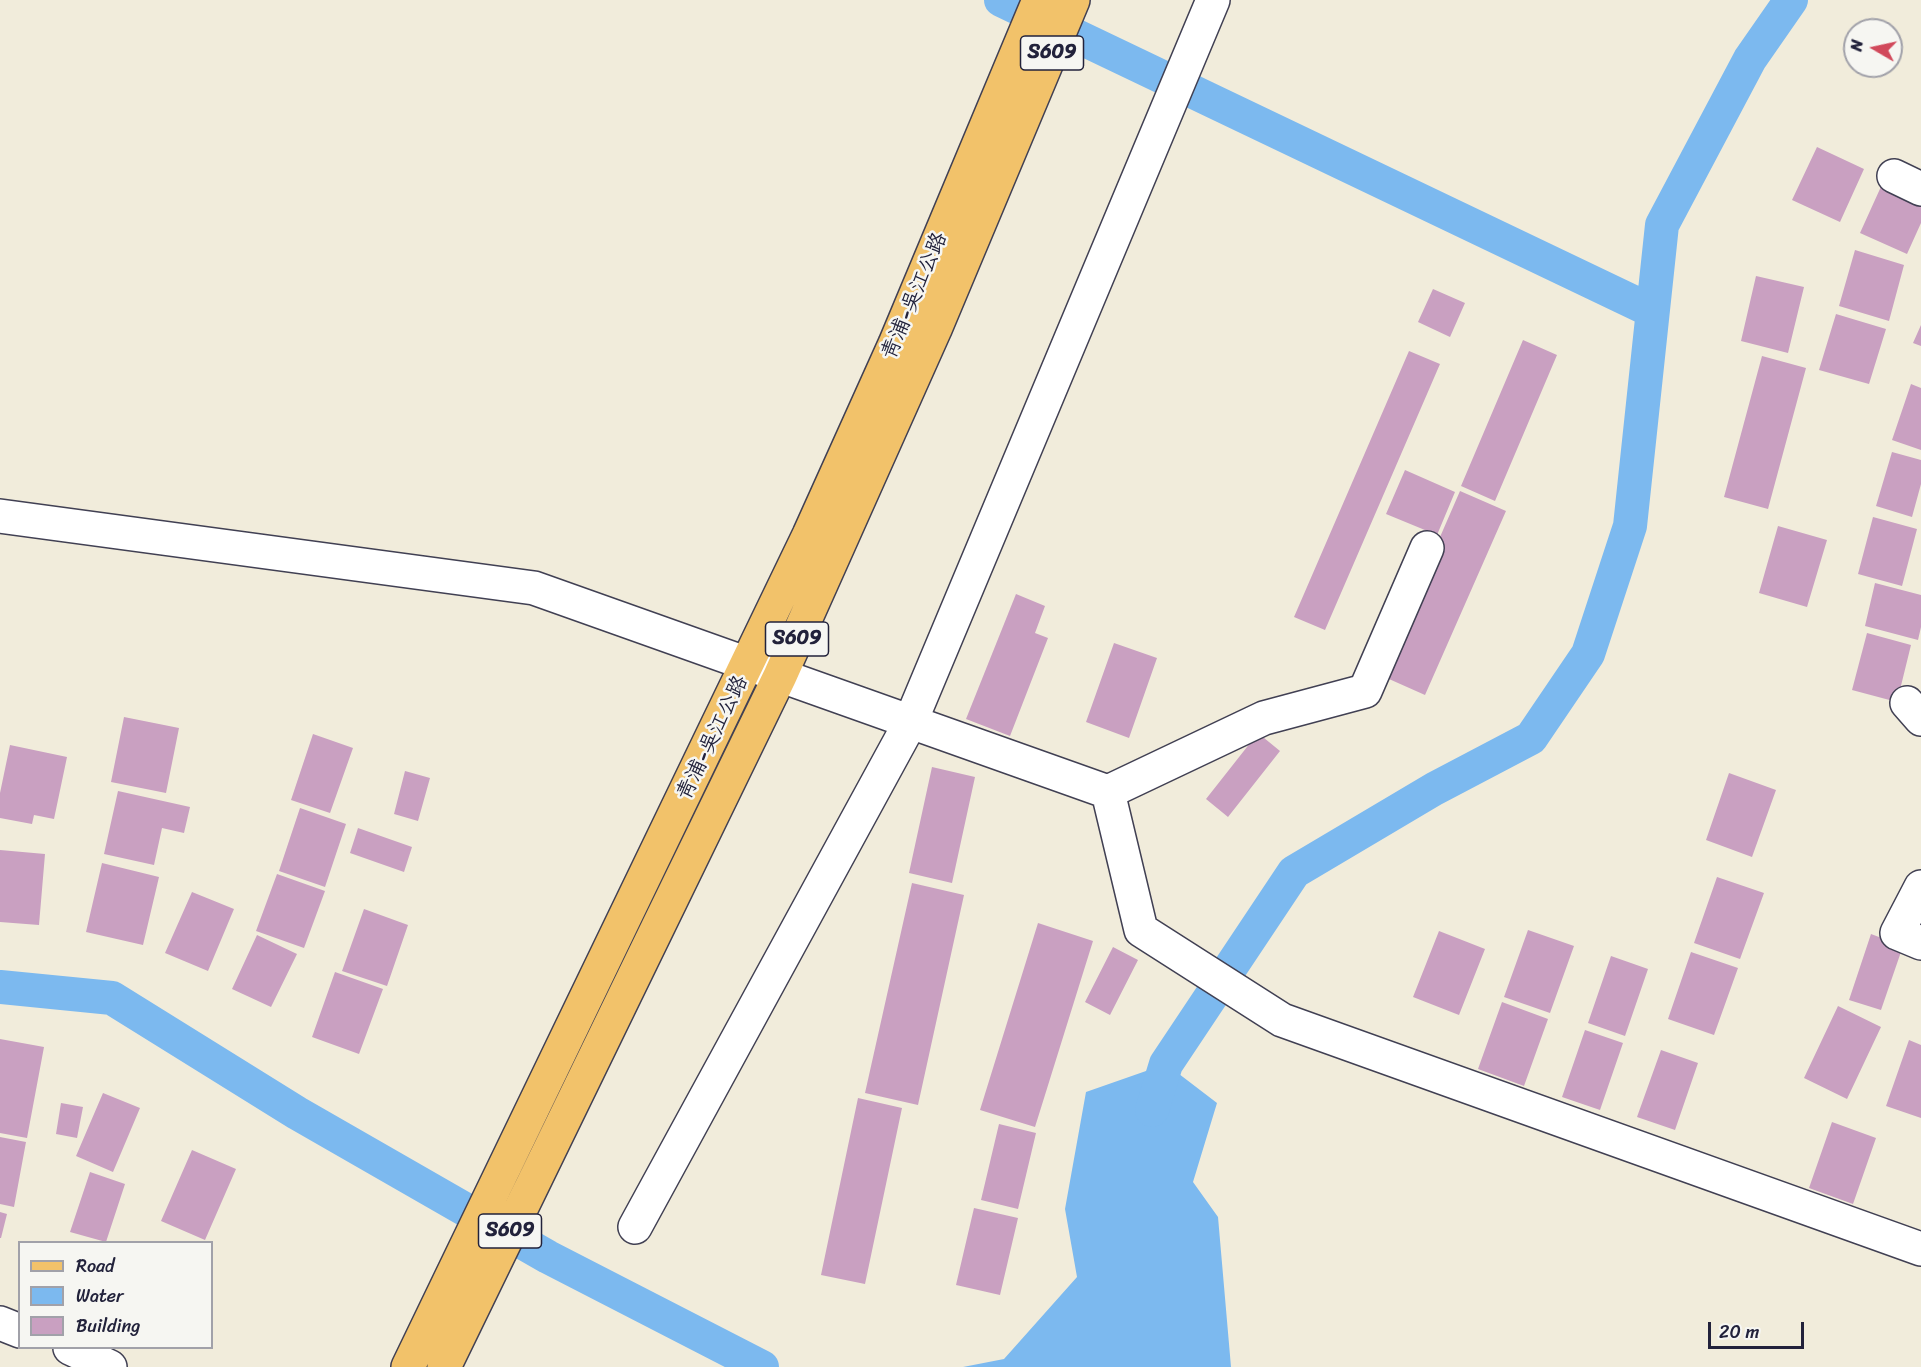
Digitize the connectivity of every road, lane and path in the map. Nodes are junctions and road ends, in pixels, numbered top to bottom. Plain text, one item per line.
1 (1039, 0) edge
2 (1073, 0) edge
3 (1209, 10) edge
4 (0, 516) edge
5 (1428, 548) dead end
6 (748, 666) junction
7 (780, 676) junction
8 (910, 723) junction
9 (1108, 792) junction
10 (1921, 887) edge
11 (1921, 943) edge
12 (636, 1227) dead end
13 (1921, 1249) edge
14 (74, 1349) edge
15 (110, 1367) edge
16 (408, 1367) edge
17 (444, 1367) edge

1 - 6 main road, 青浦-吴江公路 / S609
2 - 7 main road, 青浦-吴江公路 / S609
3 - 8 street
4 - 6 street
5 - 9 street
6 - 7 street
6 - 16 main road, 青浦-吴江公路 / S609
7 - 8 street
7 - 17 main road, 青浦-吴江公路 / S609
8 - 9 street
8 - 12 street
9 - 13 street
10 - 11 street
14 - 15 street

